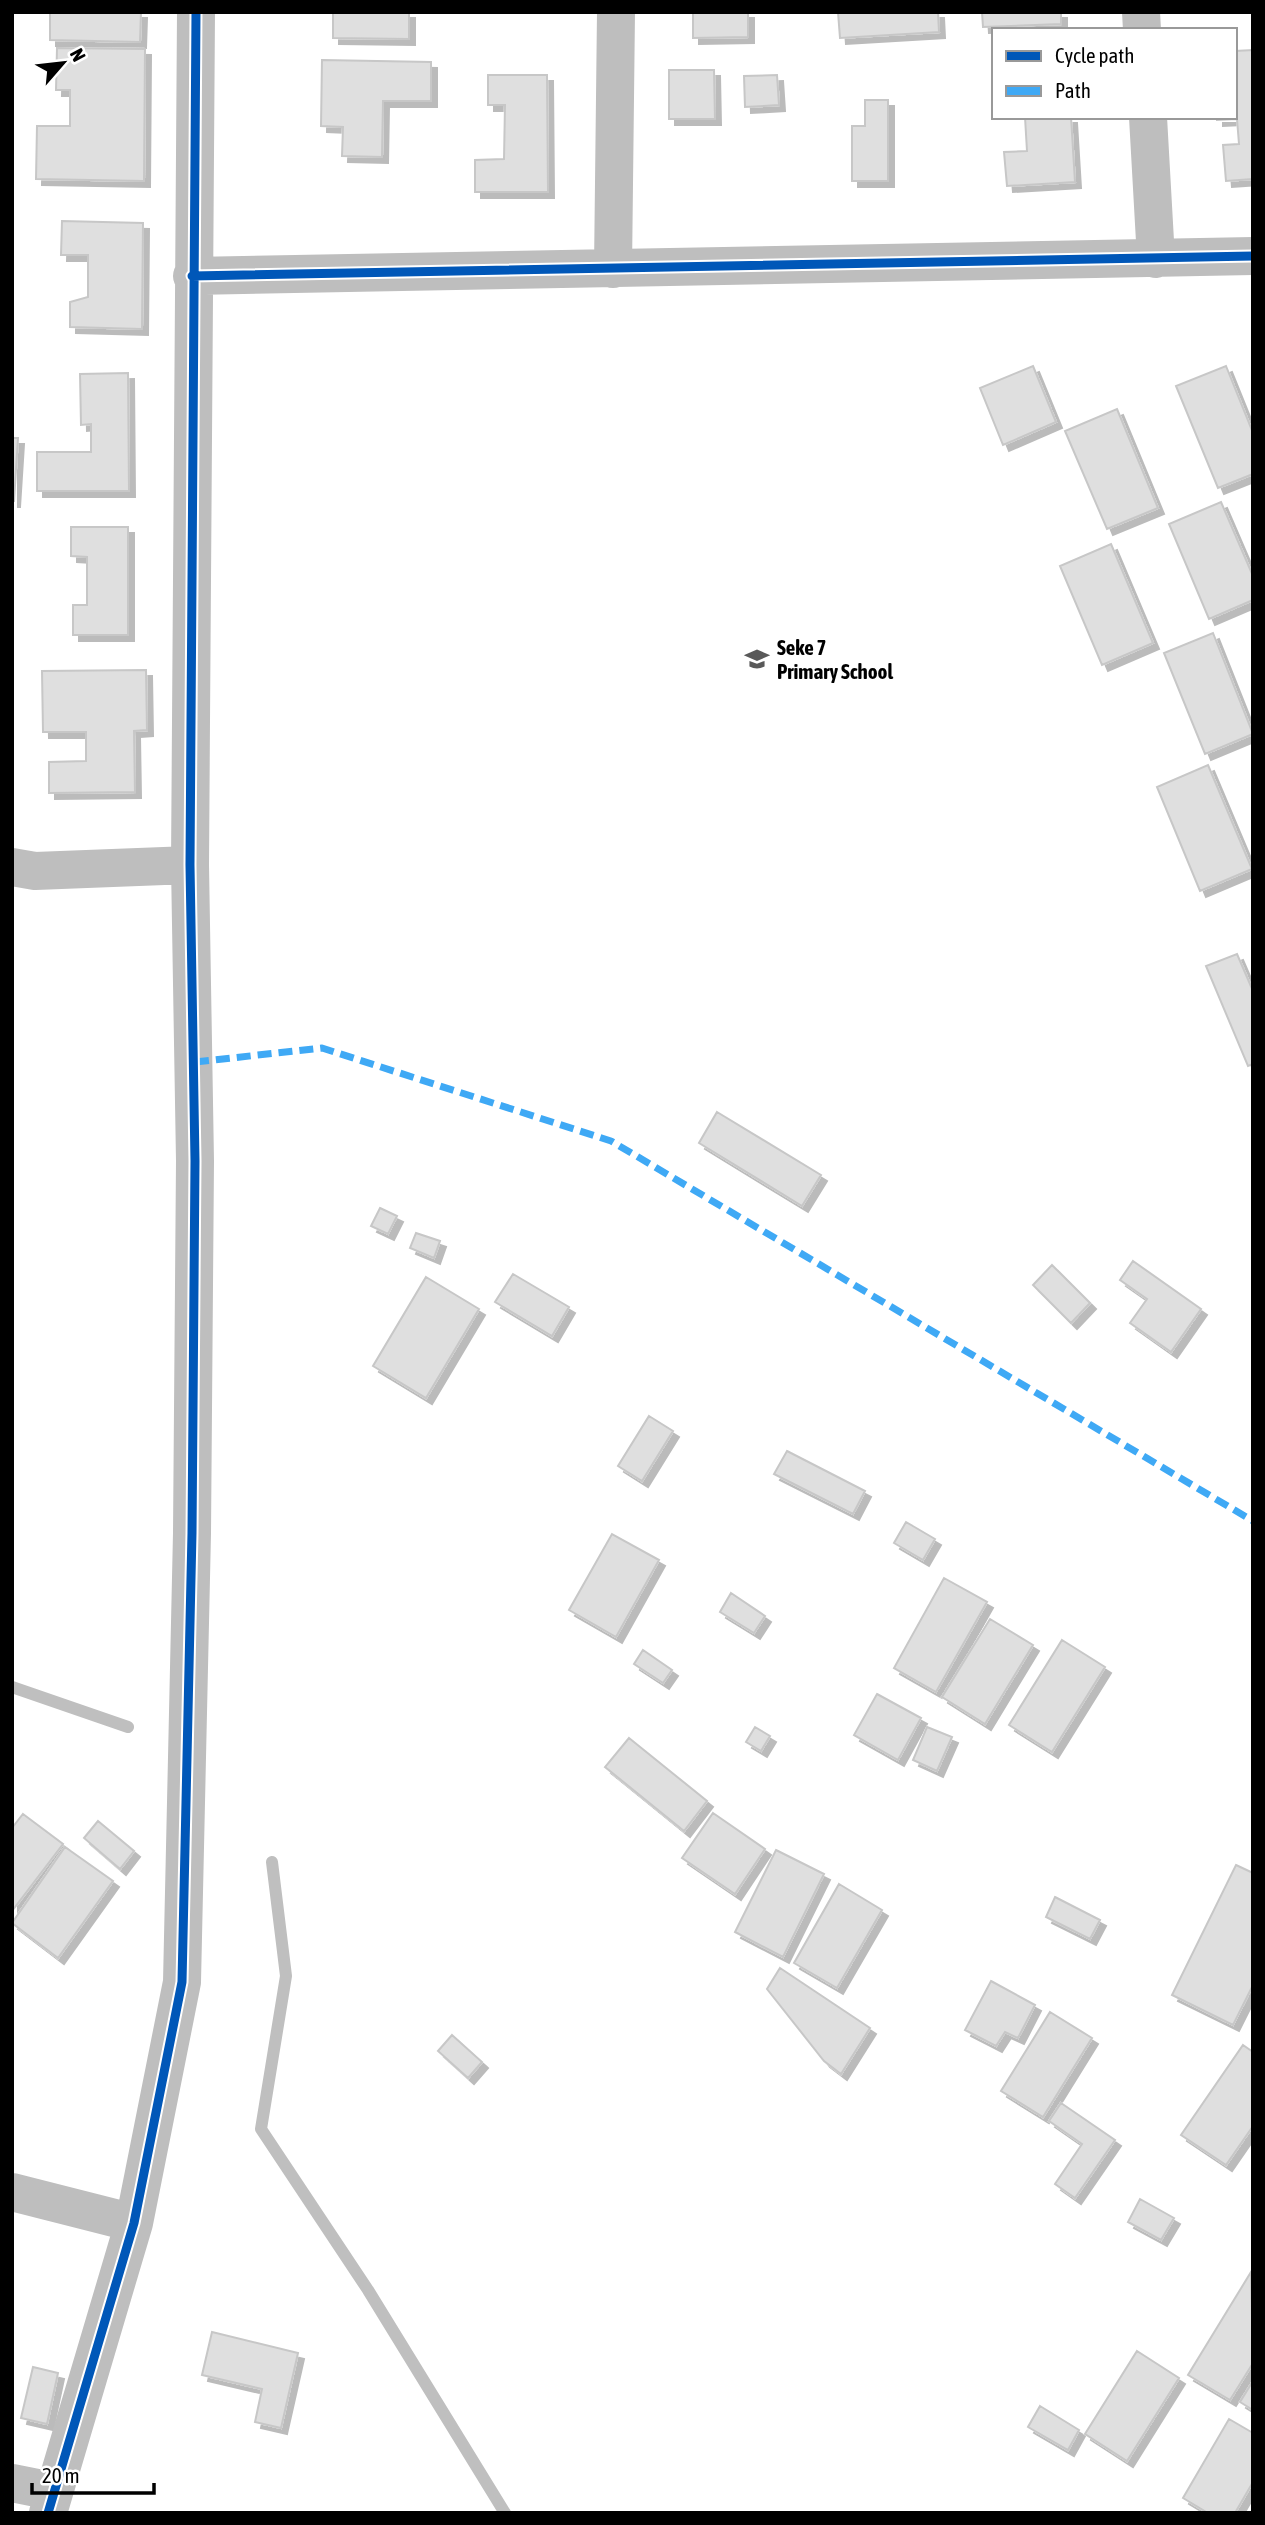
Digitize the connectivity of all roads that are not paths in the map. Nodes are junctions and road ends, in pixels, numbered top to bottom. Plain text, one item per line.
1 (196, 12) edge
2 (617, 12) edge
3 (1147, 119) edge
4 (1253, 256) edge
5 (1156, 259) junction
6 (613, 269) junction
7 (192, 276) junction
8 (190, 865) junction
9 (12, 867) edge
10 (12, 2192) edge
11 (134, 2223) junction
12 (12, 2483) edge
13 (50, 2502) edge

1 - 7 street
2 - 6 street
3 - 5 street
4 - 5 street
5 - 6 street
6 - 7 street
7 - 8 street
8 - 9 street
8 - 11 street
10 - 11 street
11 - 13 street
12 - 13 street

